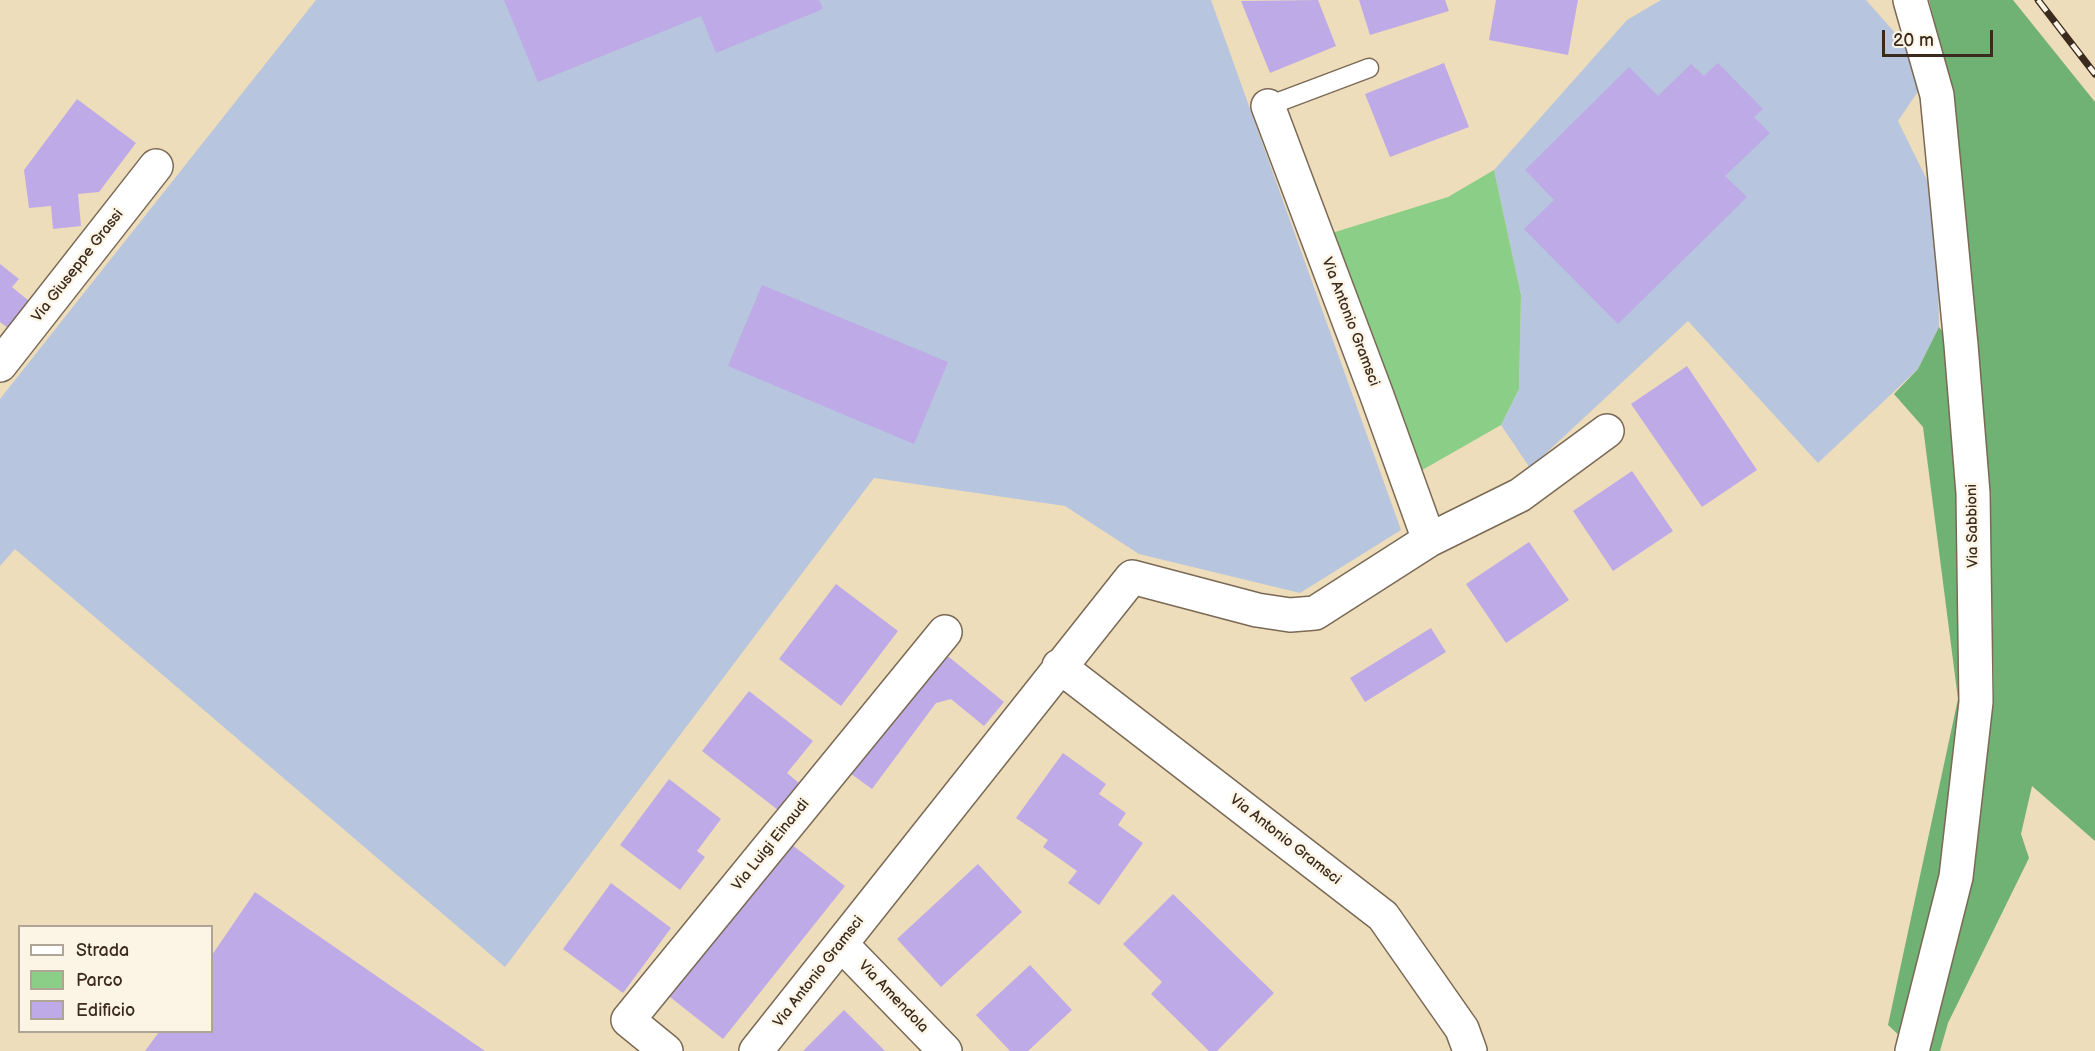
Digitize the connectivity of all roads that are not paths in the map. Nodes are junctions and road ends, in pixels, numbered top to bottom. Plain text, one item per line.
1 (1910, 0) edge
2 (1369, 69) dead end
3 (1268, 106) joint
4 (156, 166) dead end
5 (0, 365) edge
6 (1607, 431) dead end
7 (1429, 540) junction
8 (945, 632) dead end
9 (1059, 666) junction
10 (841, 944) junction
11 (666, 1051) edge
12 (756, 1051) edge
13 (945, 1051) edge
14 (1470, 1051) edge
15 (1912, 1051) edge

1 - 15 street, Via Sabbioni
2 - 3 lane
3 - 7 street, Via Antonio Gramsci
4 - 5 street, Via Giuseppe Grassi
6 - 7 street, Via Antonio Gramsci
7 - 9 street, Via Antonio Gramsci
8 - 11 street, Via Luigi Einaudi
9 - 10 street, Via Antonio Gramsci
9 - 14 street, Via Antonio Gramsci
10 - 12 street, Via Antonio Gramsci
10 - 13 street, Via Amendola

